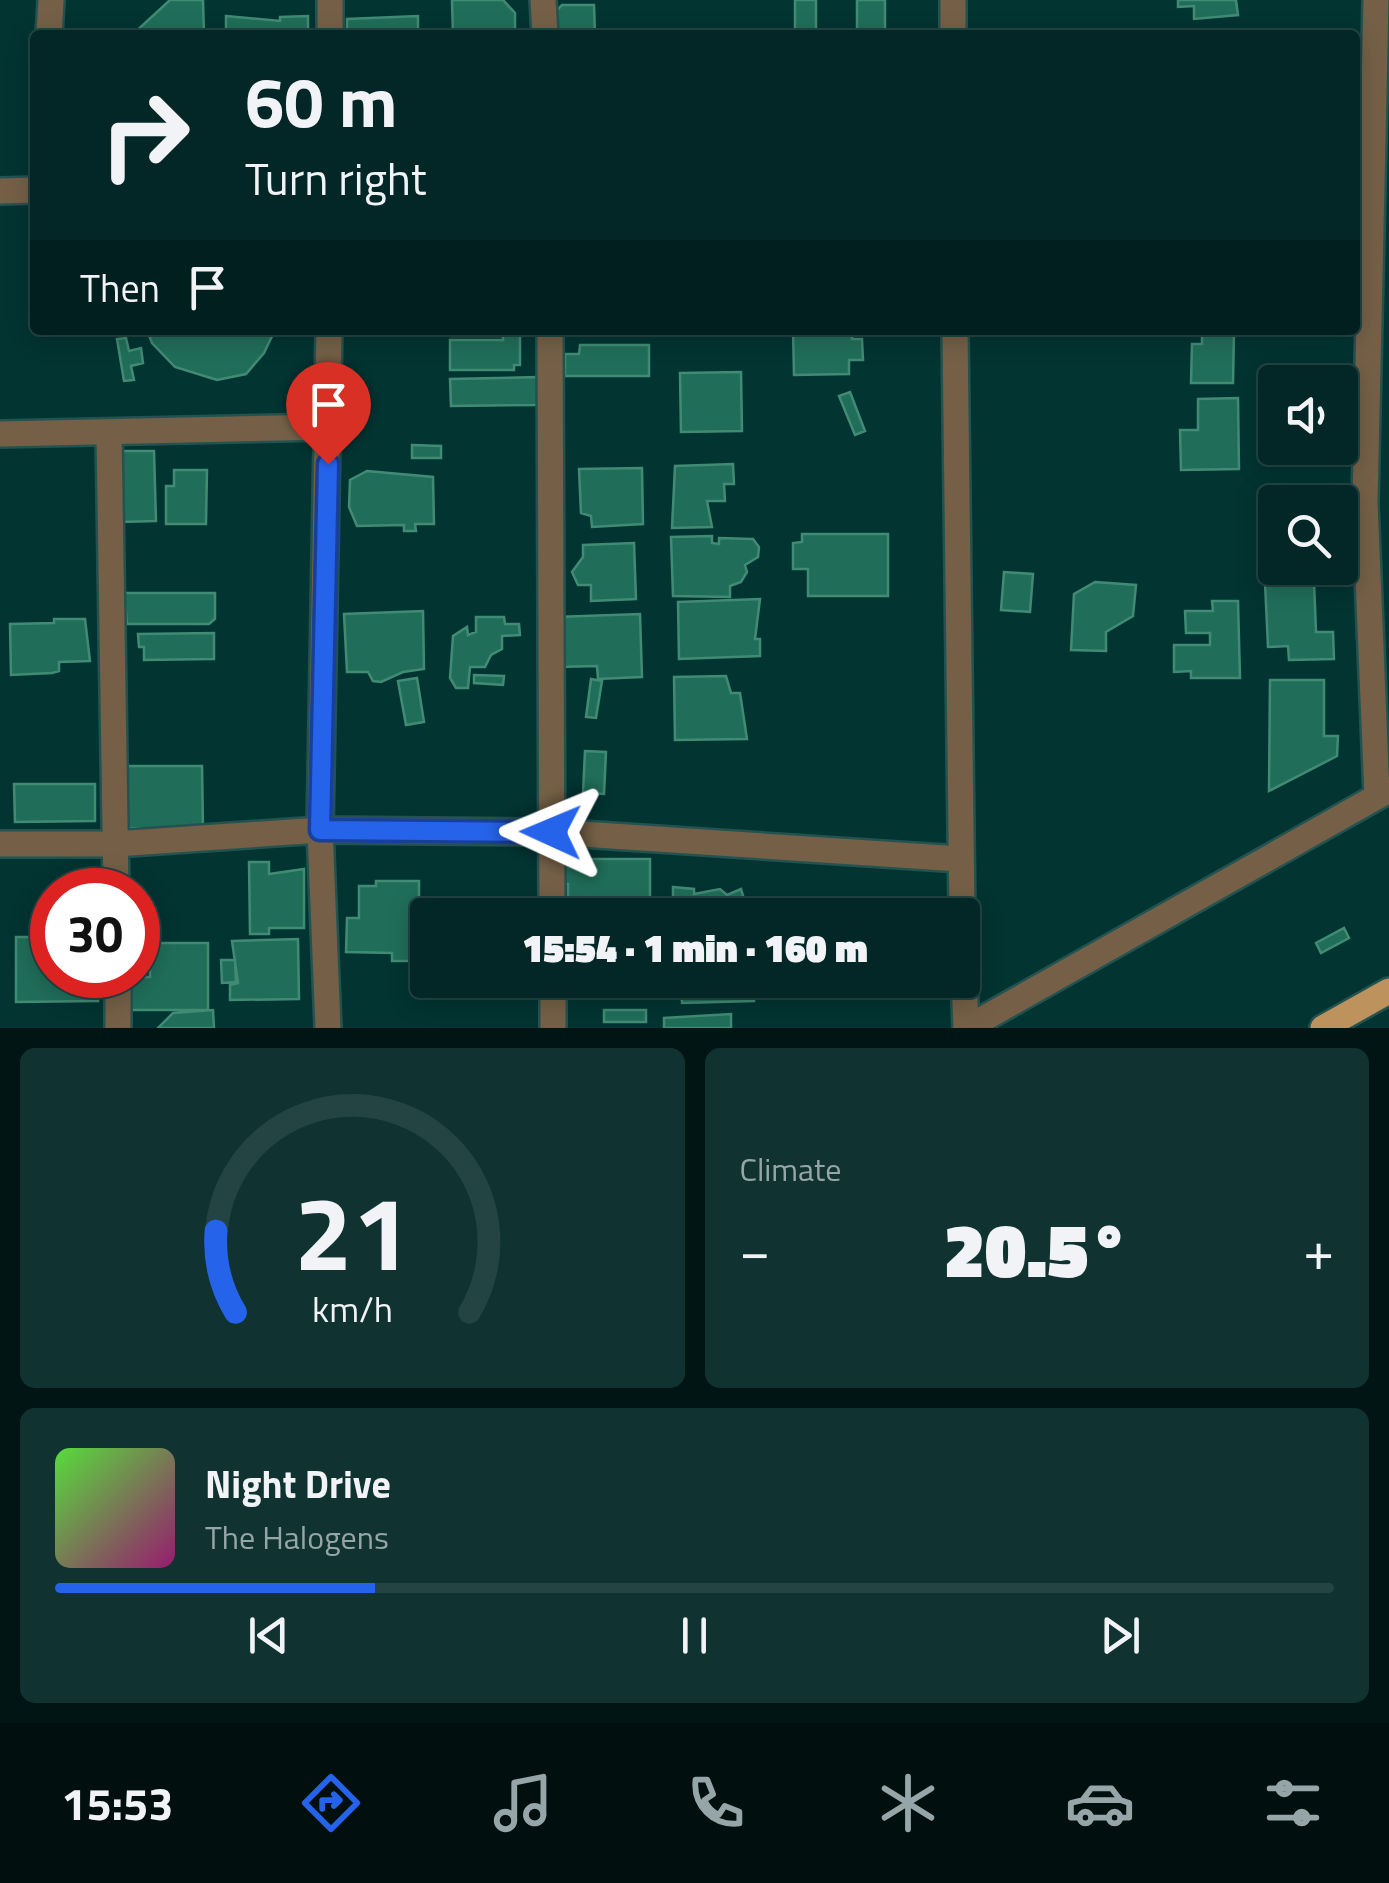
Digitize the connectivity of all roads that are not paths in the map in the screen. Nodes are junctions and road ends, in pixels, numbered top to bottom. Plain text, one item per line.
1 (51, 0) edge
2 (330, 0) edge
3 (544, 0) edge
4 (953, 0) edge
5 (1376, 0) edge
6 (49, 30) edge
7 (330, 30) edge
8 (545, 30) edge
9 (953, 30) edge
10 (30, 190) edge
11 (0, 191) edge
12 (329, 335) edge
13 (550, 335) edge
14 (955, 335) edge
15 (329, 428) junction
16 (109, 432) junction
17 (0, 434) edge
18 (1383, 793) edge
19 (320, 830) junction
20 (551, 832) junction
21 (0, 844) edge
22 (116, 844) junction
23 (960, 859) junction
24 (116, 868) edge
25 (552, 898) edge
26 (961, 898) edge
27 (1389, 990) edge
28 (118, 998) edge
29 (552, 998) edge
30 (965, 998) edge
31 (118, 1028) edge
32 (328, 1028) edge
33 (553, 1028) edge
34 (966, 1028) edge
35 (1323, 1028) edge

1 - 6 street
2 - 7 street
3 - 8 street
4 - 9 street
5 - 18 street
10 - 11 street
12 - 15 street
13 - 20 street
14 - 23 street
15 - 16 street
15 - 19 street
16 - 17 street
16 - 22 street
18 - 34 street
19 - 20 street
19 - 22 street
19 - 32 street
20 - 23 street
20 - 25 street
21 - 22 street
22 - 24 street
23 - 26 street
27 - 35 main road
28 - 31 street
29 - 33 street
30 - 34 street

